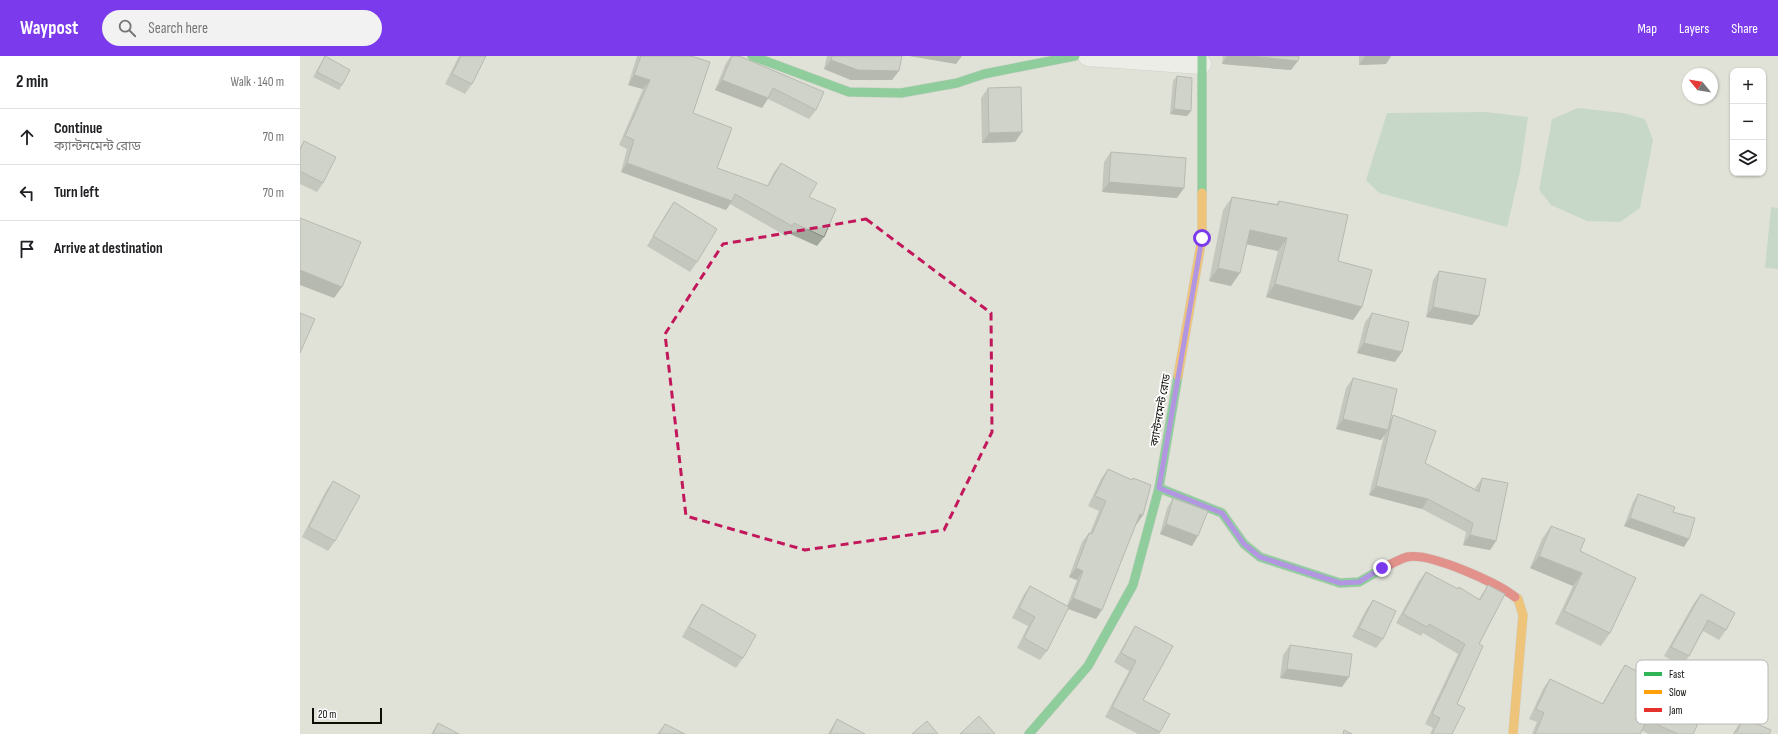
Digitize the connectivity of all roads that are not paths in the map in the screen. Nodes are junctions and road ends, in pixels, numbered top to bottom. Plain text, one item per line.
1 (752, 56) edge
2 (1075, 56) edge
3 (1088, 56) edge
4 (1201, 60) edge
5 (1159, 488) junction
6 (1029, 734) edge
7 (1513, 734) edge

1 - 2 street
3 - 4 street
4 - 5 street, ক্যান্টনমেন্ট রোড
5 - 6 street, ক্যান্টনমেন্ট রোড
5 - 7 street

